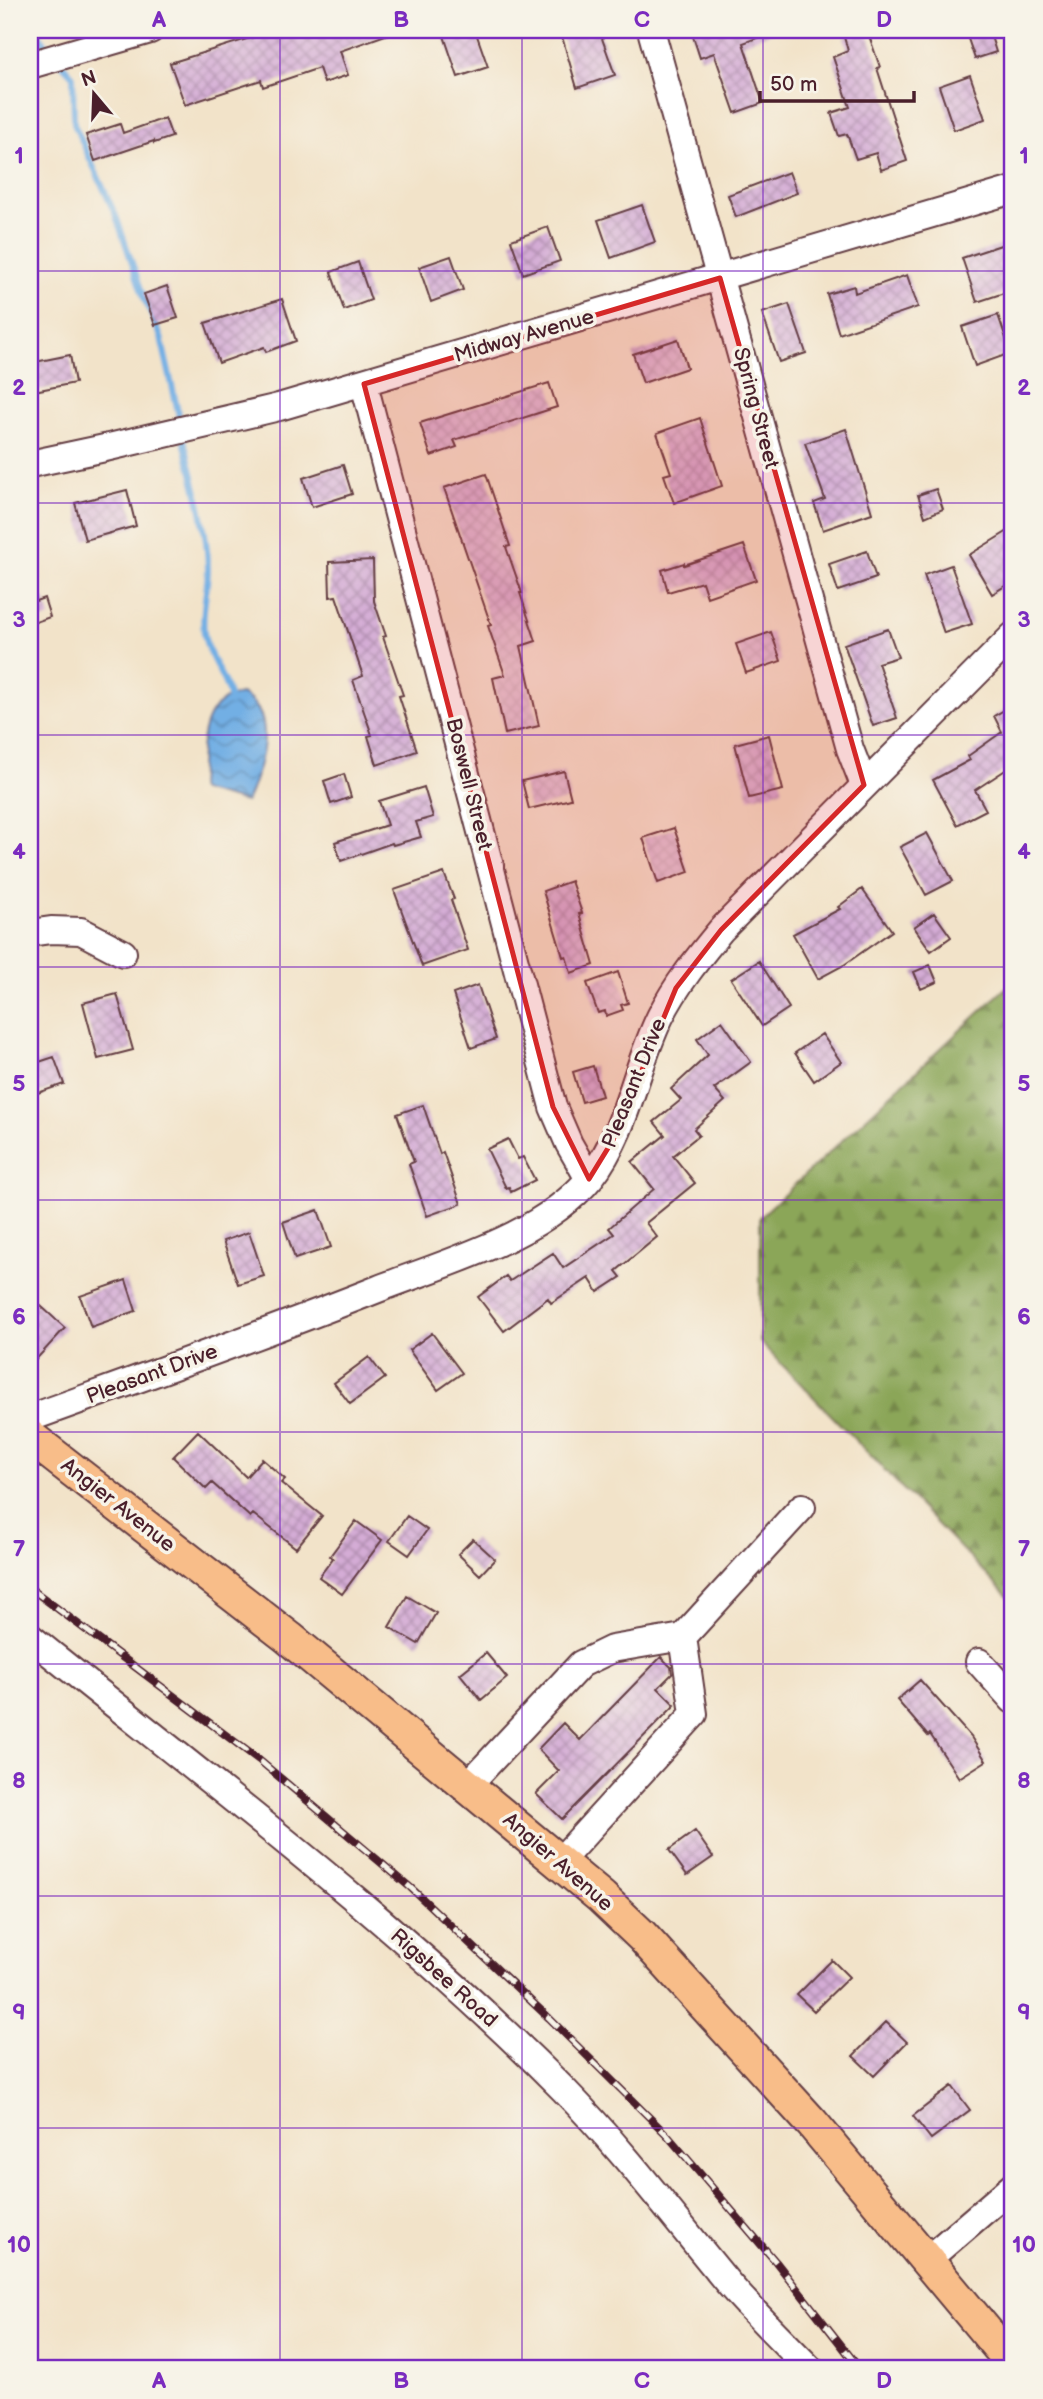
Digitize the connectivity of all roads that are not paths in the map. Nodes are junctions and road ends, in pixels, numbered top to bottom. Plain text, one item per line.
1 (150, 30) edge
2 (651, 30) edge
3 (30, 65) edge
4 (1013, 190) edge
5 (720, 278) junction
6 (364, 384) junction
7 (30, 464) edge
8 (1013, 636) edge
9 (864, 785) junction
10 (30, 933) edge
11 (123, 953) dead end
12 (589, 1179) junction
13 (30, 1418) edge
14 (30, 1437) edge
15 (802, 1507) dead end
16 (30, 1637) edge
17 (683, 1637) junction
18 (979, 1662) dead end
19 (1013, 1700) edge
20 (468, 1784) junction
21 (560, 1861) junction
22 (1013, 2186) edge
23 (928, 2259) junction
24 (1013, 2364) edge
25 (810, 2369) edge

1 - 3 street
2 - 5 street, Spring Street
4 - 5 street, Midway Avenue
5 - 6 street, Midway Avenue
5 - 9 street, Spring Street
6 - 7 street, Midway Avenue
6 - 12 street, Boswell Street
8 - 9 street, Pleasant Drive
9 - 12 street, Pleasant Drive
10 - 11 street
12 - 13 street, Pleasant Drive
14 - 20 main road, Angier Avenue
15 - 17 street
16 - 25 street, Rigsbee Road
17 - 20 street
17 - 21 street
18 - 19 street
20 - 21 main road, Angier Avenue
21 - 23 main road, Angier Avenue
22 - 23 street
23 - 24 main road, Angier Avenue

